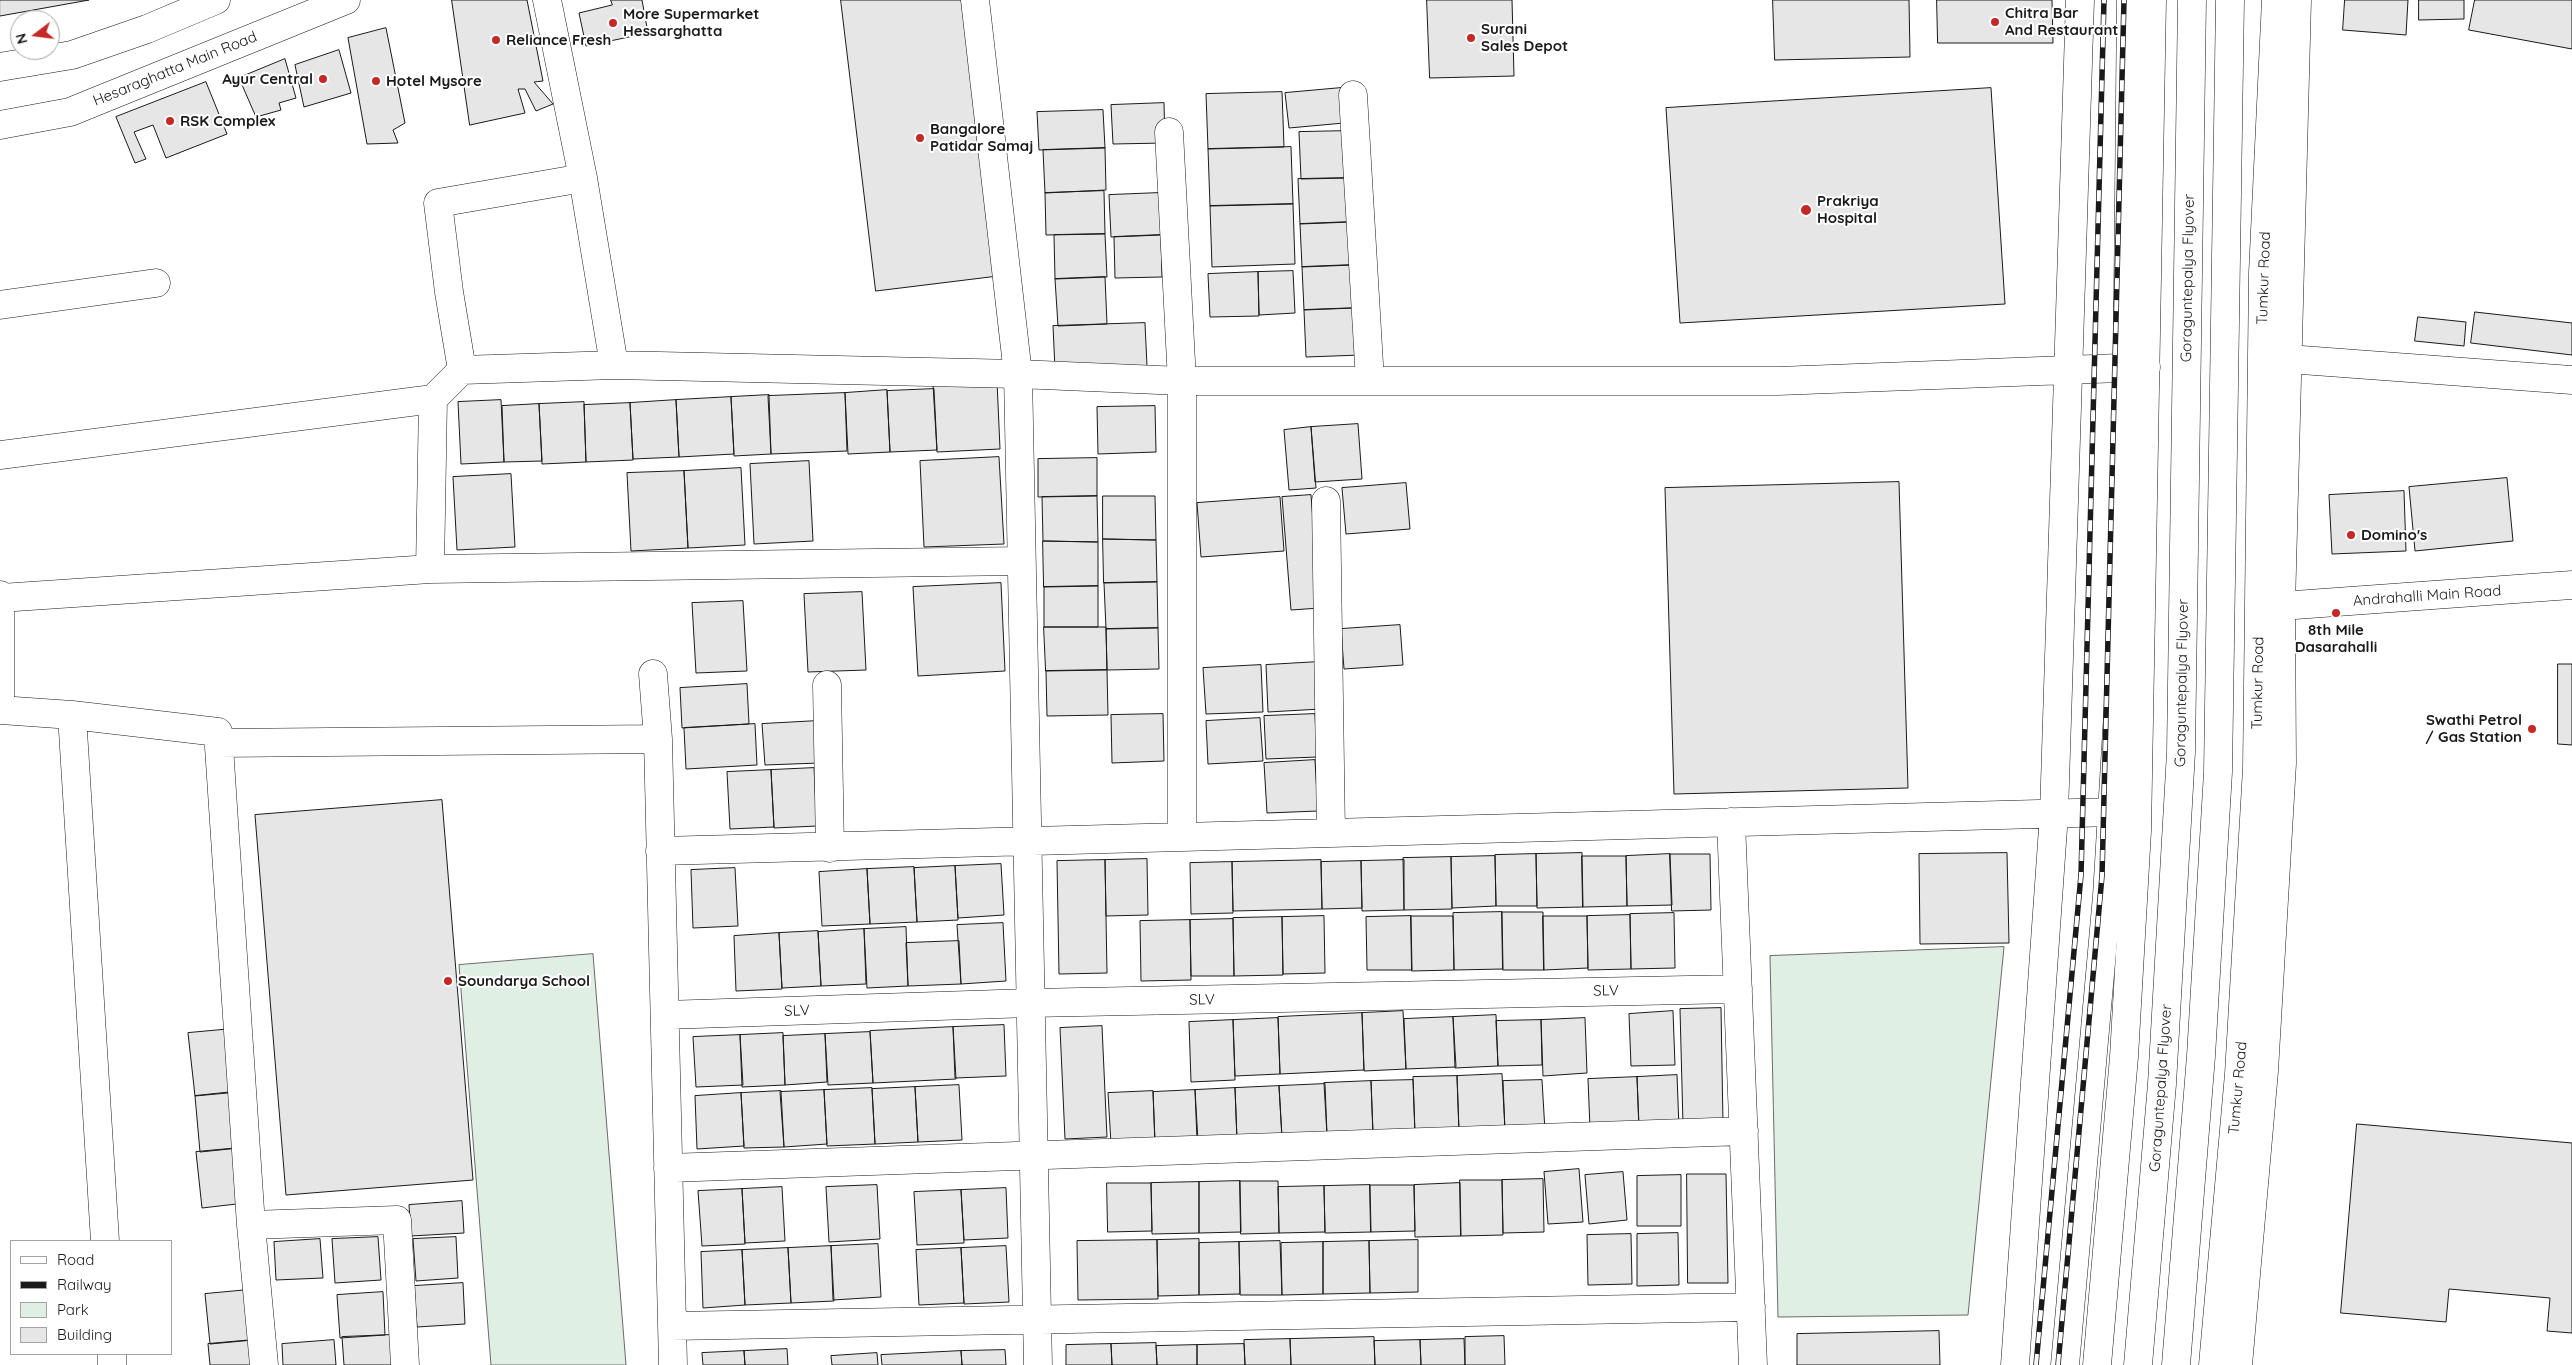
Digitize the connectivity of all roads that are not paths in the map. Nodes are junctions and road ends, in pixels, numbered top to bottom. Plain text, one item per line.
1 (216, 0) edge
2 (346, 0) edge
3 (547, 0) edge
4 (975, 0) edge
5 (2080, 0) edge
6 (2131, 0) edge
7 (2152, 0) edge
8 (2192, 0) edge
9 (2230, 0) edge
10 (2276, 0) edge
11 (2296, 0) edge
12 (0, 67) edge
13 (1353, 95) dead end
14 (0, 126) edge
15 (1169, 132) dead end
16 (583, 178) junction
17 (156, 283) dead end
18 (0, 304) edge
19 (2288, 359) junction
20 (614, 364) junction
21 (2137, 366) junction
22 (2068, 369) junction
23 (462, 370) junction
24 (1018, 374) junction
25 (2572, 380) edge
26 (1182, 381) junction
27 (1370, 381) junction
28 (433, 399) junction
29 (0, 455) edge
30 (1326, 501) dead end
31 (1021, 561) junction
32 (430, 569) junction
33 (2572, 585) edge
34 (0, 597) edge
35 (2281, 606) junction
36 (653, 674) dead end
37 (827, 685) dead end
38 (0, 710) edge
39 (72, 715) junction
40 (658, 739) junction
41 (219, 743) junction
42 (2113, 812) junction
43 (2054, 814) junction
44 (1731, 822) junction
45 (1331, 832) junction
46 (1182, 837) junction
47 (1027, 841) junction
48 (830, 848) junction
49 (660, 851) junction
50 (1738, 989) junction
51 (1030, 1003) junction
52 (665, 1015) junction
53 (2248, 1110) junction
54 (1744, 1131) junction
55 (1034, 1154) junction
56 (668, 1168) junction
57 (251, 1225) junction
58 (105, 1240) edge
59 (1751, 1307) junction
60 (1037, 1318) junction
61 (672, 1326) junction
62 (264, 1365) edge
63 (405, 1365) edge
64 (673, 1365) edge
65 (1038, 1365) edge
66 (1753, 1365) edge
67 (2014, 1365) edge
68 (2065, 1365) edge
69 (2097, 1365) edge
70 (2138, 1365) edge
71 (2176, 1365) edge
72 (2213, 1365) edge
73 (2238, 1365) edge

1 - 12 main road
2 - 14 main road, Hesaraghatta Main Road
3 - 16 main road
4 - 24 main road
5 - 22 main road
6 - 21 main road
7 - 21 main road
8 - 70 main road, Goraguntepalya Flyover
9 - 71 main road
10 - 53 main road, Tumkur Road
11 - 19 main road
13 - 27 main road
15 - 26 main road
16 - 20 main road
16 - 23 main road
17 - 18 main road
19 - 25 main road
19 - 35 main road
20 - 23 main road
20 - 24 main road
21 - 22 main road
21 - 42 main road
21 - 69 main road
22 - 27 main road
22 - 43 main road
23 - 28 main road
24 - 26 main road
24 - 31 main road
26 - 27 main road
26 - 46 main road
28 - 29 main road
28 - 32 main road
30 - 45 main road
31 - 32 main road
31 - 47 main road
32 - 34 main road
33 - 35 main road, Andrahalli Main Road
34 - 38 main road
35 - 53 main road
36 - 40 main road
37 - 48 main road
38 - 39 main road
39 - 41 main road
39 - 58 main road
40 - 41 main road
40 - 49 main road
41 - 57 main road
42 - 43 main road
42 - 68 main road
43 - 44 main road
43 - 67 main road
44 - 45 main road
44 - 50 main road
45 - 46 main road
46 - 47 main road
47 - 48 main road
47 - 51 main road
48 - 49 main road
49 - 52 main road
50 - 51 main road, SLV
50 - 54 main road
51 - 52 main road, SLV
51 - 55 main road
52 - 56 main road
53 - 72 main road, Tumkur Road
53 - 73 main road
54 - 55 main road
54 - 59 main road
55 - 56 main road
55 - 60 main road
56 - 61 main road
57 - 62 main road
57 - 63 main road
59 - 60 main road
59 - 66 main road
60 - 61 main road
60 - 65 main road
61 - 64 main road

